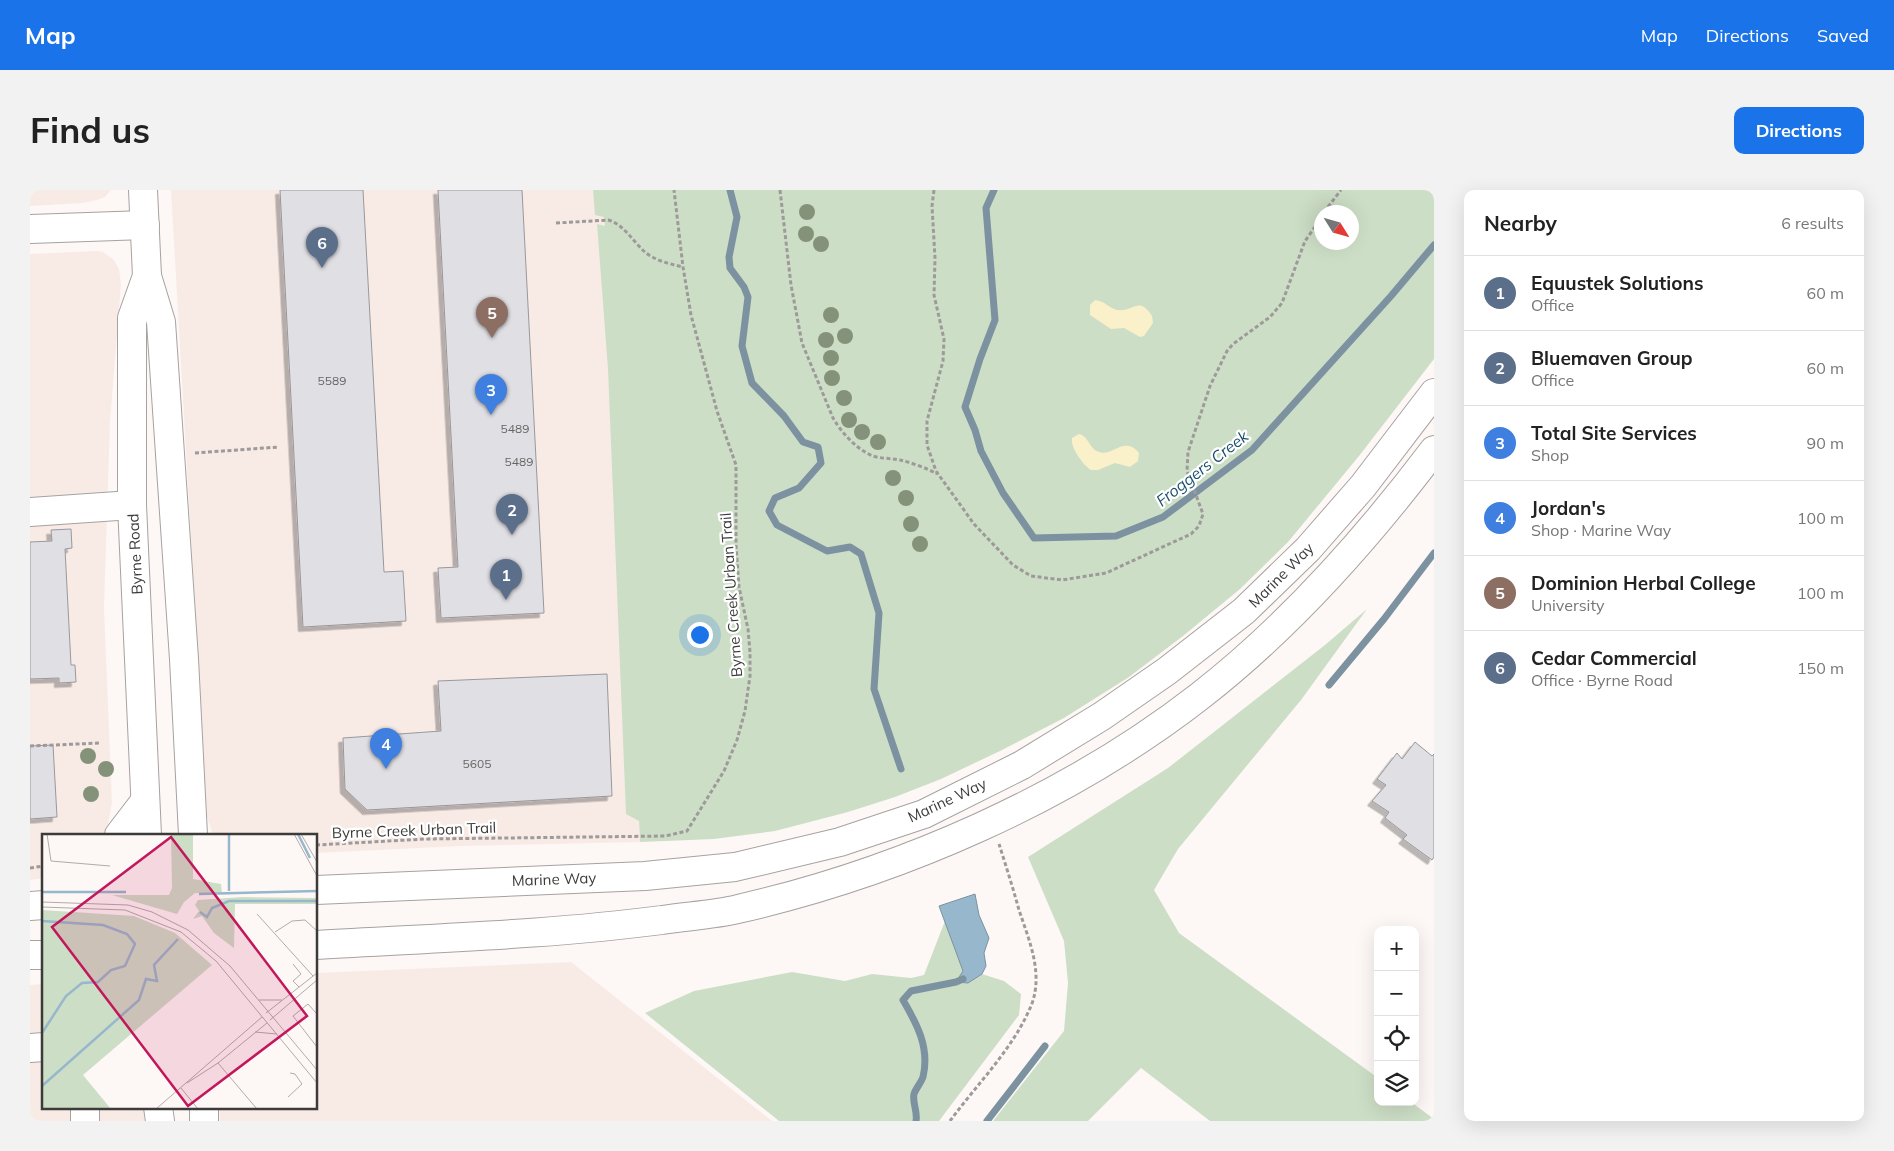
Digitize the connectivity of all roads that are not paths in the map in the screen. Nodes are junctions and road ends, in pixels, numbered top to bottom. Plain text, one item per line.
1 (143, 190) edge
2 (145, 225) junction
3 (30, 229) edge
4 (147, 276) junction
5 (1434, 393) edge
6 (1434, 450) edge
7 (132, 505) junction
8 (30, 512) edge
9 (145, 801) junction
10 (120, 834) edge
11 (147, 834) edge
12 (193, 834) edge
13 (318, 890) edge
14 (318, 945) edge
15 (85, 1108) edge
16 (158, 1108) edge
17 (204, 1108) edge
18 (85, 1121) edge
19 (160, 1121) edge
20 (204, 1121) edge

1 - 2 main road, Byrne Road
2 - 3 main road
2 - 4 main road, Byrne Road
4 - 7 main road, Byrne Road
4 - 12 main road, Byrne Road
5 - 13 main road, Marine Way
6 - 14 main road
7 - 8 main road
7 - 9 main road, Byrne Road
9 - 10 main road
9 - 11 main road, Byrne Road
15 - 18 main road
16 - 19 main road
17 - 20 main road

